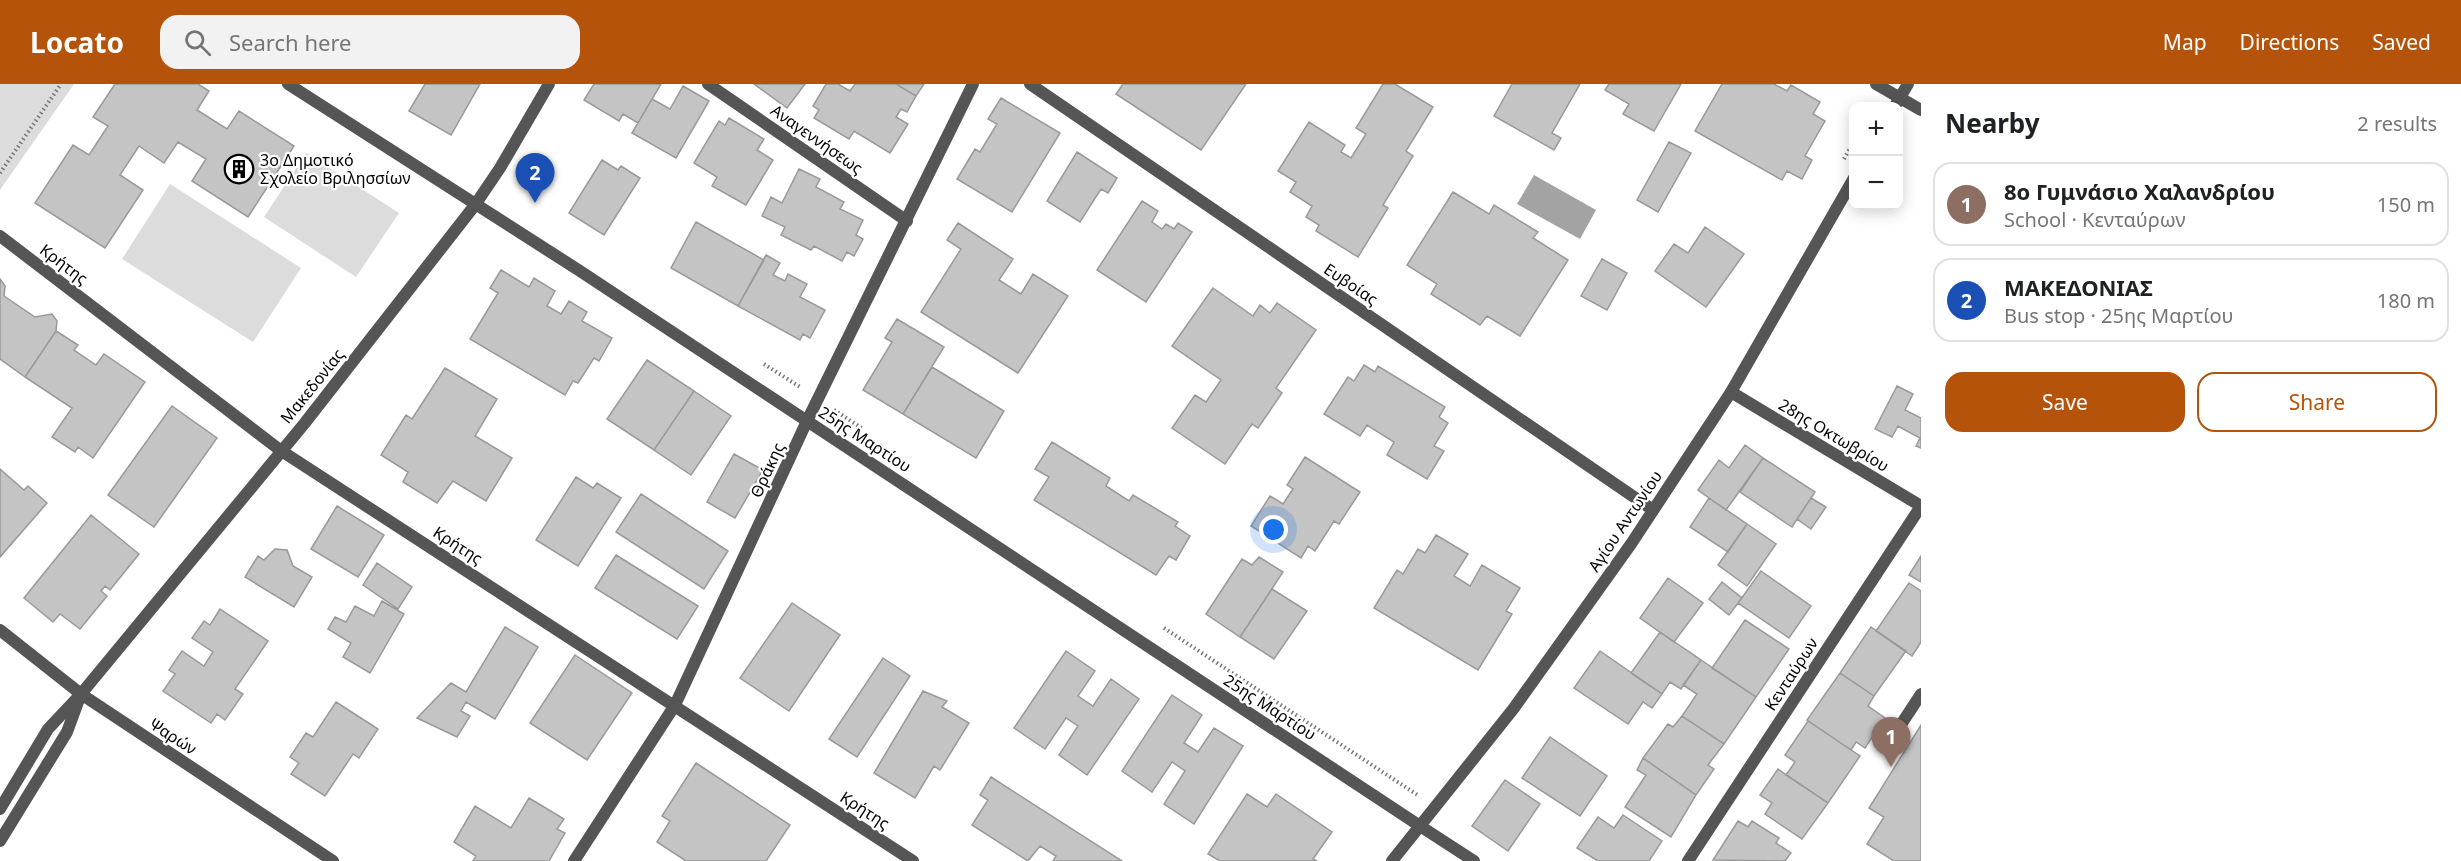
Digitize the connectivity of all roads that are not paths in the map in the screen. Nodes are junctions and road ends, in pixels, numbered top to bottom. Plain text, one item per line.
1 (288, 84) edge
2 (549, 84) edge
3 (708, 84) edge
4 (973, 84) edge
5 (1030, 84) edge
6 (1876, 84) edge
7 (1908, 84) edge
8 (1897, 102) edge
9 (1903, 104) edge
10 (1921, 110) edge
11 (1849, 187) edge
12 (475, 204) junction
13 (906, 221) junction
14 (0, 236) edge
15 (1731, 392) junction
16 (807, 421) junction
17 (280, 450) junction
18 (1921, 506) edge
19 (1653, 510) junction
20 (0, 630) edge
21 (81, 694) junction
22 (1921, 694) edge
23 (675, 705) junction
24 (1900, 726) dead end
25 (0, 809) edge
26 (1420, 826) junction
27 (0, 841) edge
28 (333, 861) edge
29 (574, 861) edge
30 (913, 861) edge
31 (1392, 861) edge
32 (1474, 861) edge
33 (1688, 861) edge

1 - 12 street, 25ης Μαρτίου
2 - 12 street, Μακεδονίας
3 - 13 street, Αναγεννήσεως
4 - 13 street, Θράκης
5 - 19 street, Ευβοίας
6 - 8 street
7 - 8 street
9 - 10 street
11 - 15 street, Αγίου Αντωνίου
12 - 16 street, 25ης Μαρτίου
12 - 17 street, Μακεδονίας
13 - 16 street, Θράκης
14 - 17 street, Κρήτης
15 - 18 street, 28ης Οκτωβρίου
15 - 19 street, Αγίου Αντωνίου
16 - 23 street, Θράκης
16 - 26 street, 25ης Μαρτίου
17 - 21 street, Μακεδονίας
17 - 23 street, Κρήτης
18 - 33 street, Κενταύρων
19 - 26 street, Αγίου Αντωνίου
20 - 21 street, Ψαρών
21 - 25 street, Μακεδονίας
21 - 27 street, Μακεδονίας
21 - 28 street, Ψαρών
22 - 24 street
23 - 29 street, Θράκης
23 - 30 street, Κρήτης
26 - 31 street, Αγίου Αντωνίου
26 - 32 street, 25ης Μαρτίου

